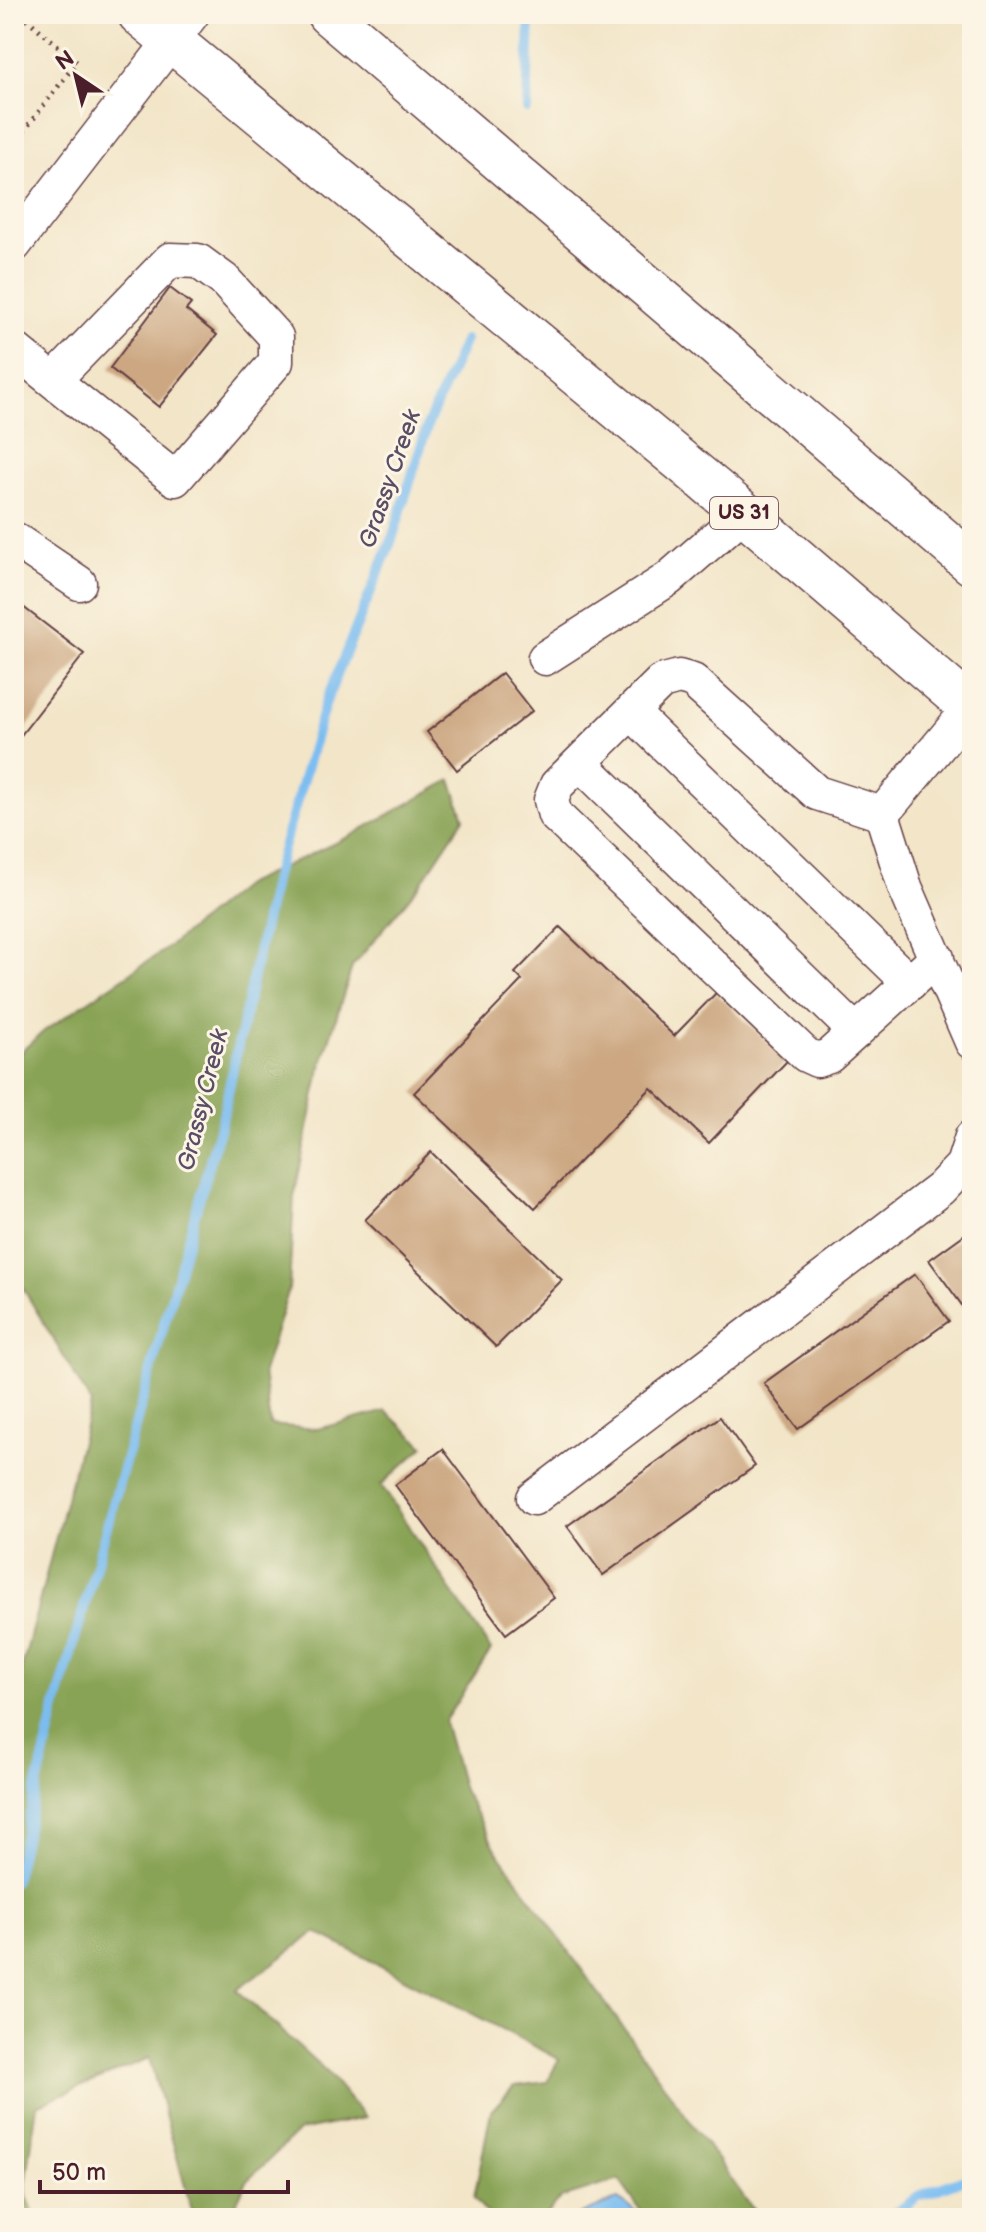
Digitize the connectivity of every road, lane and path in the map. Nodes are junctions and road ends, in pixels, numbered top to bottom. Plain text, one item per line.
1 (21, 14) edge
2 (328, 14) edge
3 (167, 23) edge
4 (14, 144) edge
5 (14, 245) edge
6 (14, 349) edge
7 (54, 380) junction
8 (744, 513) junction
9 (14, 539) edge
10 (972, 564) edge
11 (79, 583) dead end
12 (545, 658) dead end
13 (971, 708) edge
14 (631, 712) junction
15 (580, 763) junction
16 (882, 814) junction
17 (937, 958) junction
18 (910, 983) junction
19 (856, 1032) junction
20 (972, 1042) edge
21 (972, 1137) edge
22 (534, 1498) dead end

1 - 4 path
2 - 10 main road
3 - 5 street
3 - 8 main road, US 31
6 - 7 street
7 - 7 street
8 - 12 street
8 - 13 main road, US 31
9 - 11 street
13 - 16 street
14 - 15 street
14 - 16 street
14 - 18 street
15 - 19 street
15 - 19 street
16 - 17 street
17 - 18 street
17 - 20 street
18 - 19 street
21 - 22 street

